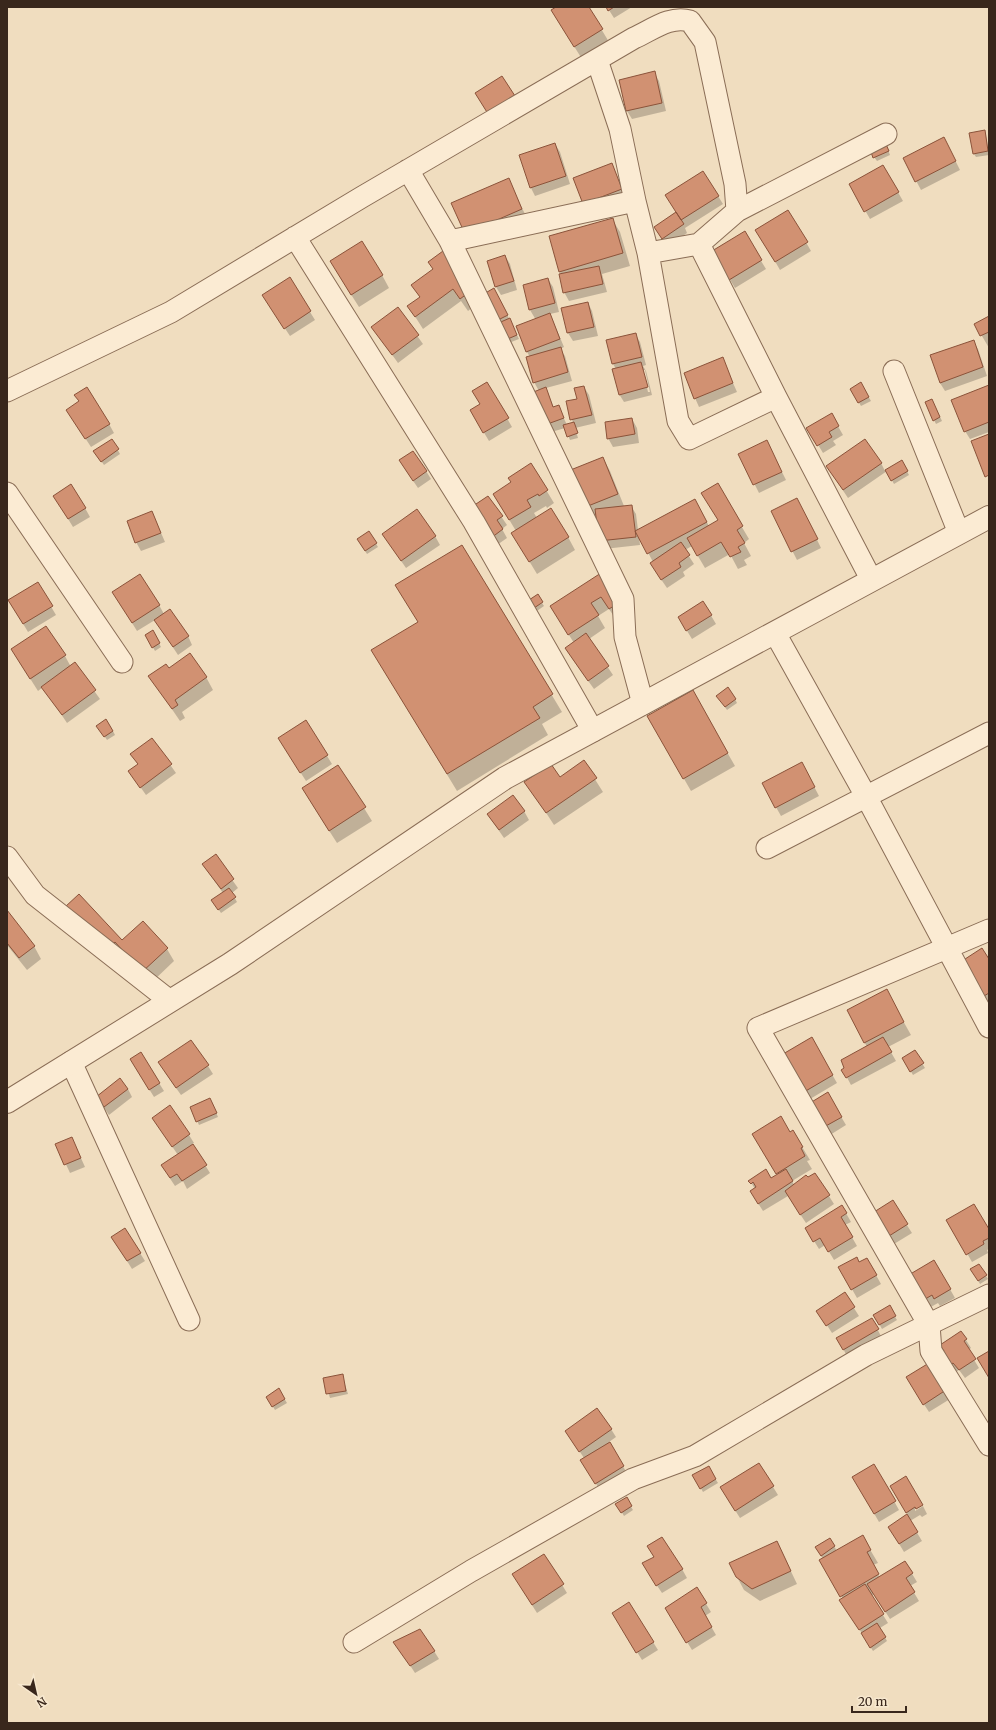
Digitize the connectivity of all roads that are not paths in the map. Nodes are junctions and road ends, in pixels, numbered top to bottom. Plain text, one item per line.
1 (597, 60) junction
2 (886, 134) dead end
3 (408, 170) junction
4 (635, 201) junction
5 (737, 211) junction
6 (295, 237) junction
7 (450, 241) junction
8 (699, 244) junction
9 (648, 253) junction
10 (894, 371) dead end
11 (7, 391) edge
12 (776, 397) junction
13 (7, 493) edge
14 (989, 517) edge
15 (959, 533) junction
16 (871, 579) junction
17 (775, 633) junction
18 (122, 662) dead end
19 (643, 704) junction
20 (593, 731) junction
21 (989, 733) edge
22 (867, 798) junction
23 (767, 848) dead end
24 (7, 856) edge
25 (989, 930) edge
26 (946, 948) junction
27 (170, 1001) junction
28 (989, 1027) edge
29 (71, 1062) junction
30 (7, 1102) edge
31 (989, 1295) edge
32 (189, 1320) dead end
33 (929, 1325) junction
34 (987, 1439) edge
35 (354, 1642) dead end

1 - 3 street
1 - 4 street
1 - 5 street
2 - 5 street
3 - 6 street
3 - 7 street
4 - 7 street
4 - 9 street
5 - 8 street
6 - 11 street
6 - 20 street
7 - 19 street
8 - 9 street
8 - 12 street
9 - 12 street
10 - 15 street
12 - 16 street
13 - 18 street
14 - 15 street
15 - 16 street
16 - 17 street
17 - 19 street
17 - 22 street
19 - 20 street
20 - 27 street
21 - 22 street
22 - 23 street
22 - 26 street
24 - 27 street
25 - 26 street
26 - 28 street
26 - 33 street
27 - 29 street
29 - 30 street
29 - 32 street
31 - 33 street
33 - 34 street
33 - 35 street

